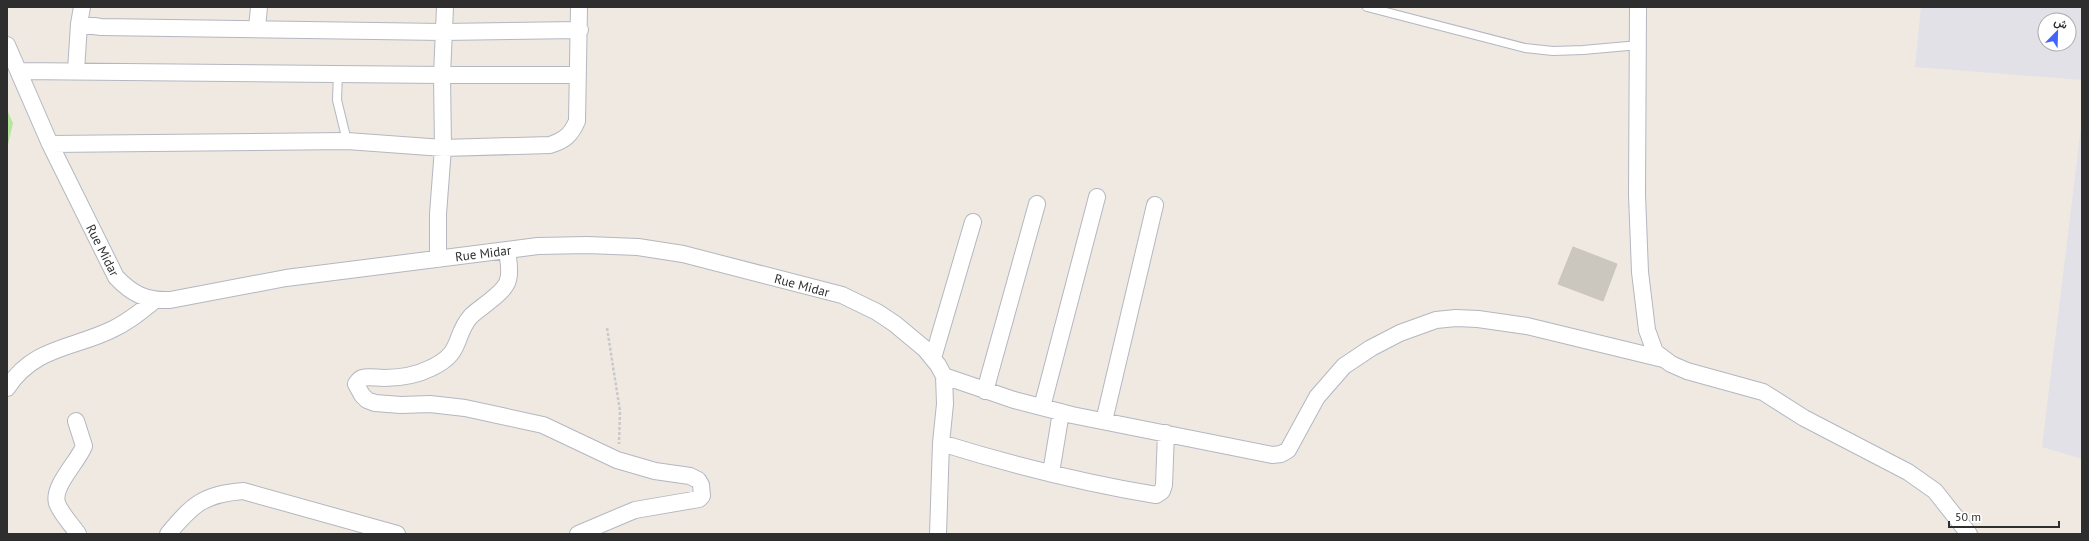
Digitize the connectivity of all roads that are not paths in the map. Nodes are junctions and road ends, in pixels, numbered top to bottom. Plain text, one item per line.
1 (82, 7) edge
2 (259, 7) edge
3 (445, 7) edge
4 (579, 7) edge
5 (1367, 7) edge
6 (1638, 7) edge
7 (79, 24) junction
8 (257, 28) junction
9 (580, 30) junction
10 (443, 32) junction
11 (1638, 45) junction
12 (7, 46) edge
13 (19, 71) junction
14 (76, 71) junction
15 (338, 73) junction
16 (442, 75) junction
17 (578, 75) junction
18 (347, 141) junction
19 (50, 144) junction
20 (443, 148) junction
21 (1097, 197) dead end
22 (1037, 204) dead end
23 (1155, 205) dead end
24 (972, 222) dead end
25 (507, 250) junction
26 (438, 259) junction
27 (154, 300) junction
28 (933, 358) junction
29 (1663, 359) junction
30 (944, 376) junction
31 (7, 388) edge
32 (985, 391) junction
33 (1042, 408) junction
34 (1061, 412) junction
35 (76, 421) dead end
36 (1104, 421) junction
37 (1166, 433) junction
38 (941, 443) junction
39 (1051, 473) junction
40 (78, 534) edge
41 (168, 534) edge
42 (397, 534) edge
43 (578, 534) edge
44 (938, 534) edge
45 (1969, 534) edge

1 - 7 street
2 - 8 street
3 - 10 street
4 - 9 street
5 - 11 lane
6 - 11 street
7 - 8 street
7 - 14 street
8 - 10 street
9 - 10 street
9 - 17 street
10 - 16 street
11 - 29 street
12 - 13 street, Rue Midar
13 - 14 street
13 - 19 street, Rue Midar
14 - 15 street
15 - 16 street
15 - 18 lane
16 - 17 street
16 - 20 street
17 - 20 street
18 - 19 street
18 - 20 street
19 - 27 street, Rue Midar
20 - 26 street
21 - 33 street
22 - 32 street
23 - 36 street
24 - 28 street
25 - 26 street, Rue Midar
25 - 28 street, Rue Midar
25 - 43 street
26 - 27 street, Rue Midar
27 - 31 street
28 - 30 street, Rue Midar
29 - 37 street
29 - 45 street
30 - 32 street
30 - 38 street, Rue Midar
32 - 33 street
33 - 34 street
34 - 36 street
34 - 39 street
35 - 40 street
36 - 37 street
37 - 39 street
38 - 39 street
38 - 44 street, Rue Midar
41 - 42 street

